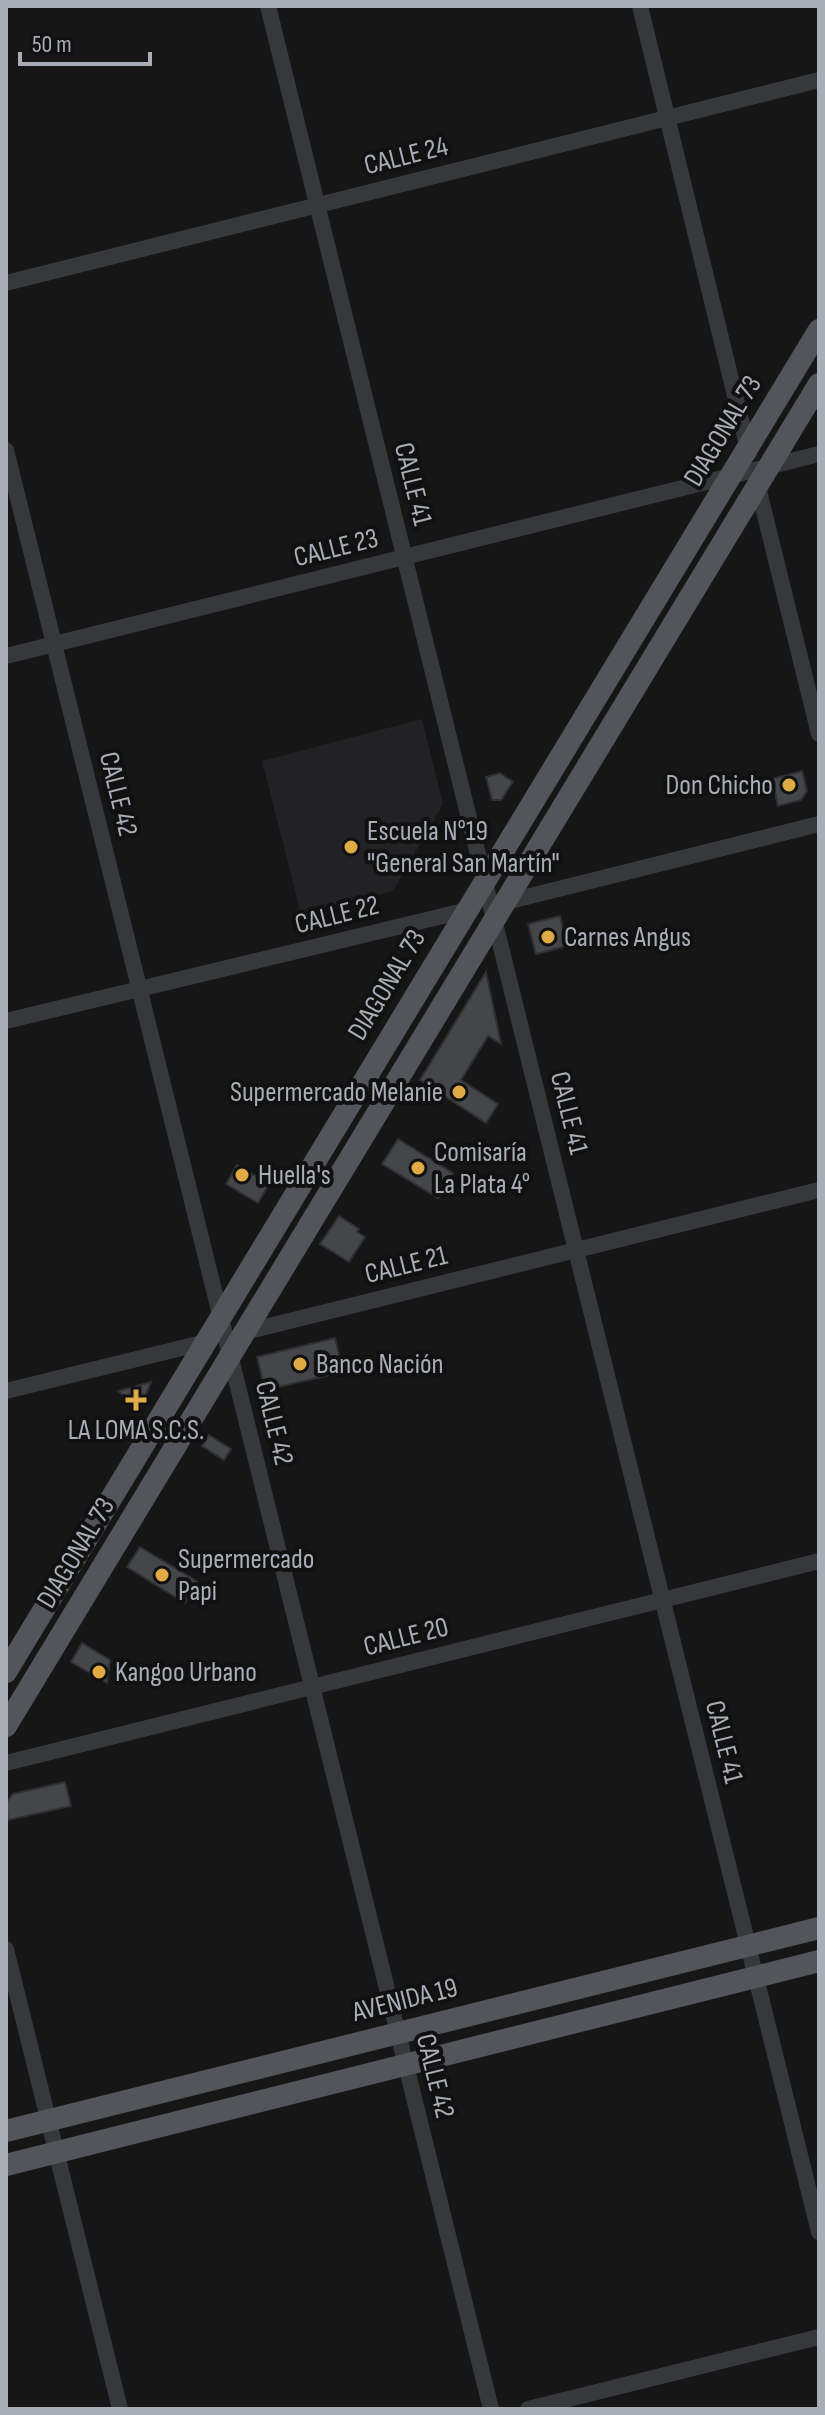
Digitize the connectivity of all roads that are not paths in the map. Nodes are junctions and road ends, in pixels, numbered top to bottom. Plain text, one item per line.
1 (268, 6) edge
2 (640, 6) edge
3 (819, 80) edge
4 (668, 118) junction
5 (318, 205) junction
6 (6, 283) edge
7 (819, 330) edge
8 (819, 384) edge
9 (748, 447) junction
10 (6, 450) edge
11 (819, 454) edge
12 (760, 474) junction
13 (731, 476) junction
14 (405, 557) junction
15 (54, 644) junction
16 (6, 656) edge
17 (819, 734) edge
18 (819, 824) edge
19 (485, 882) junction
20 (489, 909) junction
21 (139, 989) junction
22 (6, 1021) edge
23 (819, 1190) edge
24 (576, 1250) junction
25 (226, 1337) junction
26 (6, 1391) edge
27 (819, 1561) edge
28 (662, 1600) junction
29 (6, 1672) edge
30 (312, 1688) junction
31 (6, 1726) edge
32 (6, 1763) edge
33 (819, 1928) edge
34 (748, 1945) junction
35 (6, 1949) edge
36 (819, 1961) edge
37 (756, 1977) junction
38 (398, 2033) junction
39 (405, 2065) junction
40 (49, 2121) junction
41 (6, 2131) edge
42 (57, 2152) junction
43 (6, 2165) edge
44 (819, 2232) edge
45 (819, 2337) edge
46 (120, 2409) edge
47 (491, 2409) edge
48 (528, 2409) edge

1 - 5 street, CALLE 41
2 - 4 street
3 - 4 street, CALLE 24
4 - 5 street, CALLE 24
4 - 9 street
5 - 6 street, CALLE 24
5 - 14 street, CALLE 41
7 - 9 main road, DIAGONAL 73
8 - 12 main road, DIAGONAL 73
9 - 12 street
9 - 13 main road, DIAGONAL 73
10 - 15 street, CALLE 42
11 - 12 street, CALLE 23
12 - 13 street, CALLE 23
12 - 17 street
12 - 20 main road, DIAGONAL 73
13 - 14 street, CALLE 23
13 - 19 main road, DIAGONAL 73
14 - 15 street, CALLE 23
14 - 19 street, CALLE 41
15 - 16 street, CALLE 23
15 - 21 street, CALLE 42
18 - 20 street, CALLE 22
19 - 20 main road, DIAGONAL 73
20 - 21 street, CALLE 22
20 - 24 street, CALLE 41
20 - 25 main road, DIAGONAL 73
21 - 22 street, CALLE 22
21 - 25 street, CALLE 42
23 - 24 street, CALLE 21
24 - 25 street, CALLE 21
24 - 28 street, CALLE 41
25 - 26 street, CALLE 21
25 - 29 main road, DIAGONAL 73
25 - 30 street, CALLE 42
25 - 31 main road, DIAGONAL 73
27 - 28 street, CALLE 20
28 - 30 street, CALLE 20
28 - 34 street, CALLE 41
30 - 32 street, CALLE 20
30 - 38 street, CALLE 42
33 - 34 main road, AVENIDA 19
34 - 37 street, CALLE 41
34 - 38 main road, AVENIDA 19
35 - 40 street
36 - 37 main road
37 - 39 main road
37 - 44 street, CALLE 41
38 - 39 street, CALLE 42
38 - 40 main road, AVENIDA 19
39 - 42 main road
39 - 47 street, CALLE 42
40 - 41 main road, AVENIDA 19
40 - 42 street
42 - 43 main road
42 - 46 street
45 - 48 street

